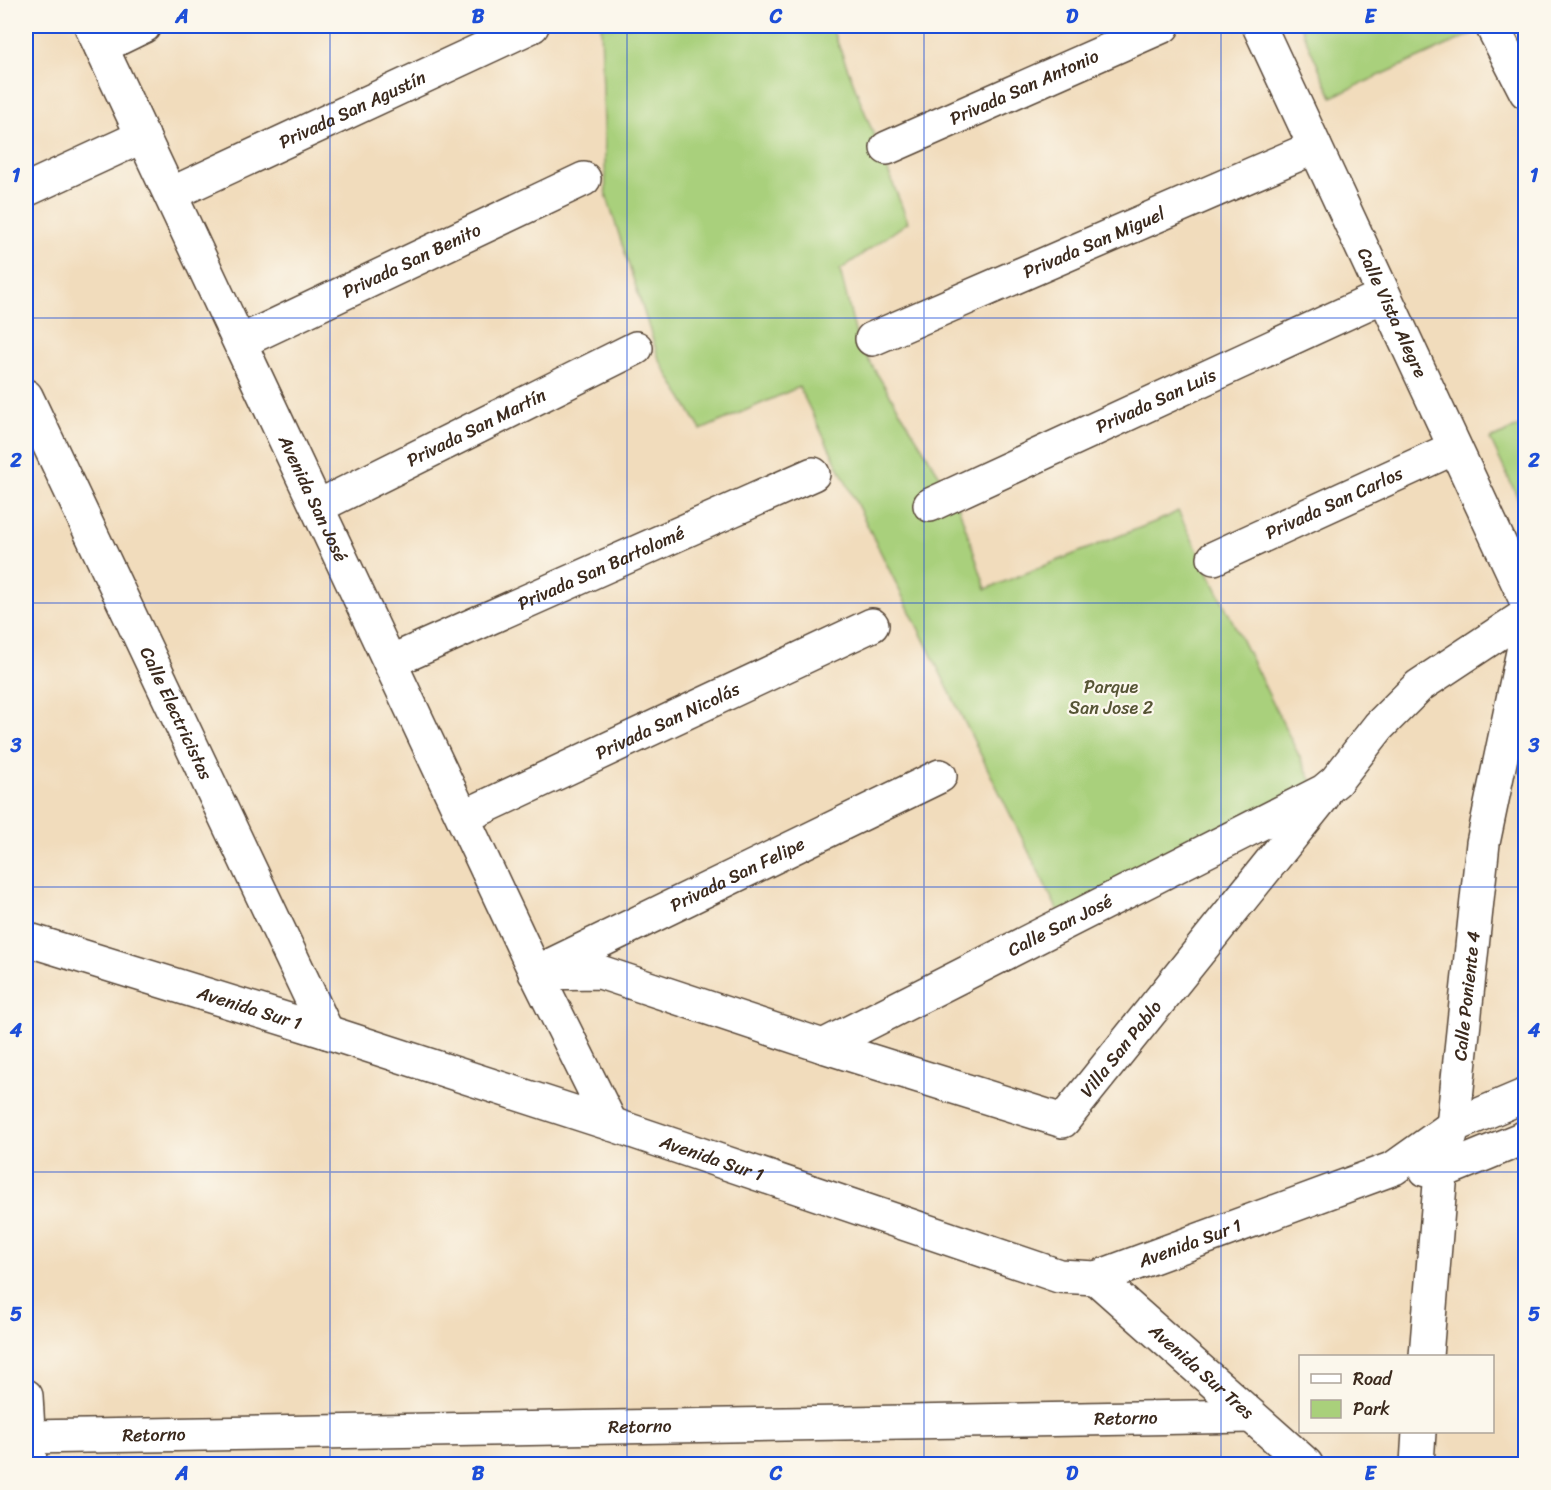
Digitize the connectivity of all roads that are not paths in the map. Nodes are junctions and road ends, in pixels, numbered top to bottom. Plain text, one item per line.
1 (144, 26) edge
2 (532, 26) edge
3 (1162, 26) edge
4 (1258, 26) edge
5 (1492, 26) edge
6 (96, 36) edge
7 (1521, 76) edge
8 (143, 136) junction
9 (1315, 147) junction
10 (886, 148) dead end
11 (584, 179) dead end
12 (26, 190) edge
13 (171, 194) junction
14 (1383, 296) junction
15 (872, 339) dead end
16 (240, 342) junction
17 (636, 348) dead end
18 (26, 396) edge
19 (1454, 448) junction
20 (813, 474) dead end
21 (930, 504) dead end
22 (317, 507) junction
23 (1214, 558) dead end
24 (1526, 600) edge
25 (1526, 615) edge
26 (872, 625) dead end
27 (1526, 637) edge
28 (390, 662) junction
29 (940, 776) dead end
30 (1336, 781) junction
31 (463, 817) junction
32 (26, 939) edge
33 (535, 973) junction
34 (327, 1032) junction
35 (823, 1046) junction
36 (1526, 1095) edge
37 (611, 1124) junction
38 (1453, 1126) junction
39 (1526, 1137) edge
40 (1394, 1168) junction
41 (1441, 1172) junction
42 (1096, 1278) junction
43 (1426, 1355) edge
44 (26, 1396) edge
45 (1251, 1416) junction
46 (1419, 1433) edge
47 (29, 1451) edge
48 (1306, 1464) edge
49 (1417, 1464) edge

1 - 6 street
2 - 13 street, Privada San Agustín
3 - 10 street, Privada San Antonio
4 - 9 street, Calle Vista Alegre
5 - 7 street
6 - 8 street, Avenida San José
8 - 12 street
8 - 13 street, Avenida San José
9 - 14 street, Calle Vista Alegre
9 - 15 street, Privada San Miguel
11 - 16 street, Privada San Benito
13 - 16 street, Avenida San José
14 - 19 street, Calle Vista Alegre
14 - 21 street, Privada San Luis
16 - 22 street, Avenida San José
17 - 22 street, Privada San Martín
18 - 34 street, Calle Electricistas
19 - 23 street, Privada San Carlos
19 - 24 street, Calle Vista Alegre
20 - 28 street, Privada San Bartolomé
22 - 28 street, Avenida San José
25 - 30 street, Calle San José
26 - 31 street, Privada San Nicolás
27 - 38 street, Calle Poniente 4
28 - 31 street, Avenida San José
29 - 33 street, Privada San Felipe
30 - 35 street, Calle San José
30 - 35 street, Villa San Pablo
31 - 33 street, Avenida San José
32 - 34 street, Avenida Sur 1
33 - 35 street
33 - 37 street, Avenida San José
34 - 37 street, Avenida Sur 1
36 - 38 street, Avenida Sur 1
37 - 42 street, Avenida Sur 1
38 - 40 street, Avenida Sur 1
38 - 41 street, Calle Poniente 4
39 - 41 street, Avenida Sur 1
40 - 41 street, Avenida Sur 1
40 - 42 street, Avenida Sur 1
41 - 43 street, Calle Poniente 4
42 - 45 street, Avenida Sur Tres
44 - 47 street
45 - 47 street, Retorno
45 - 48 street, Avenida Sur Tres
46 - 49 street

